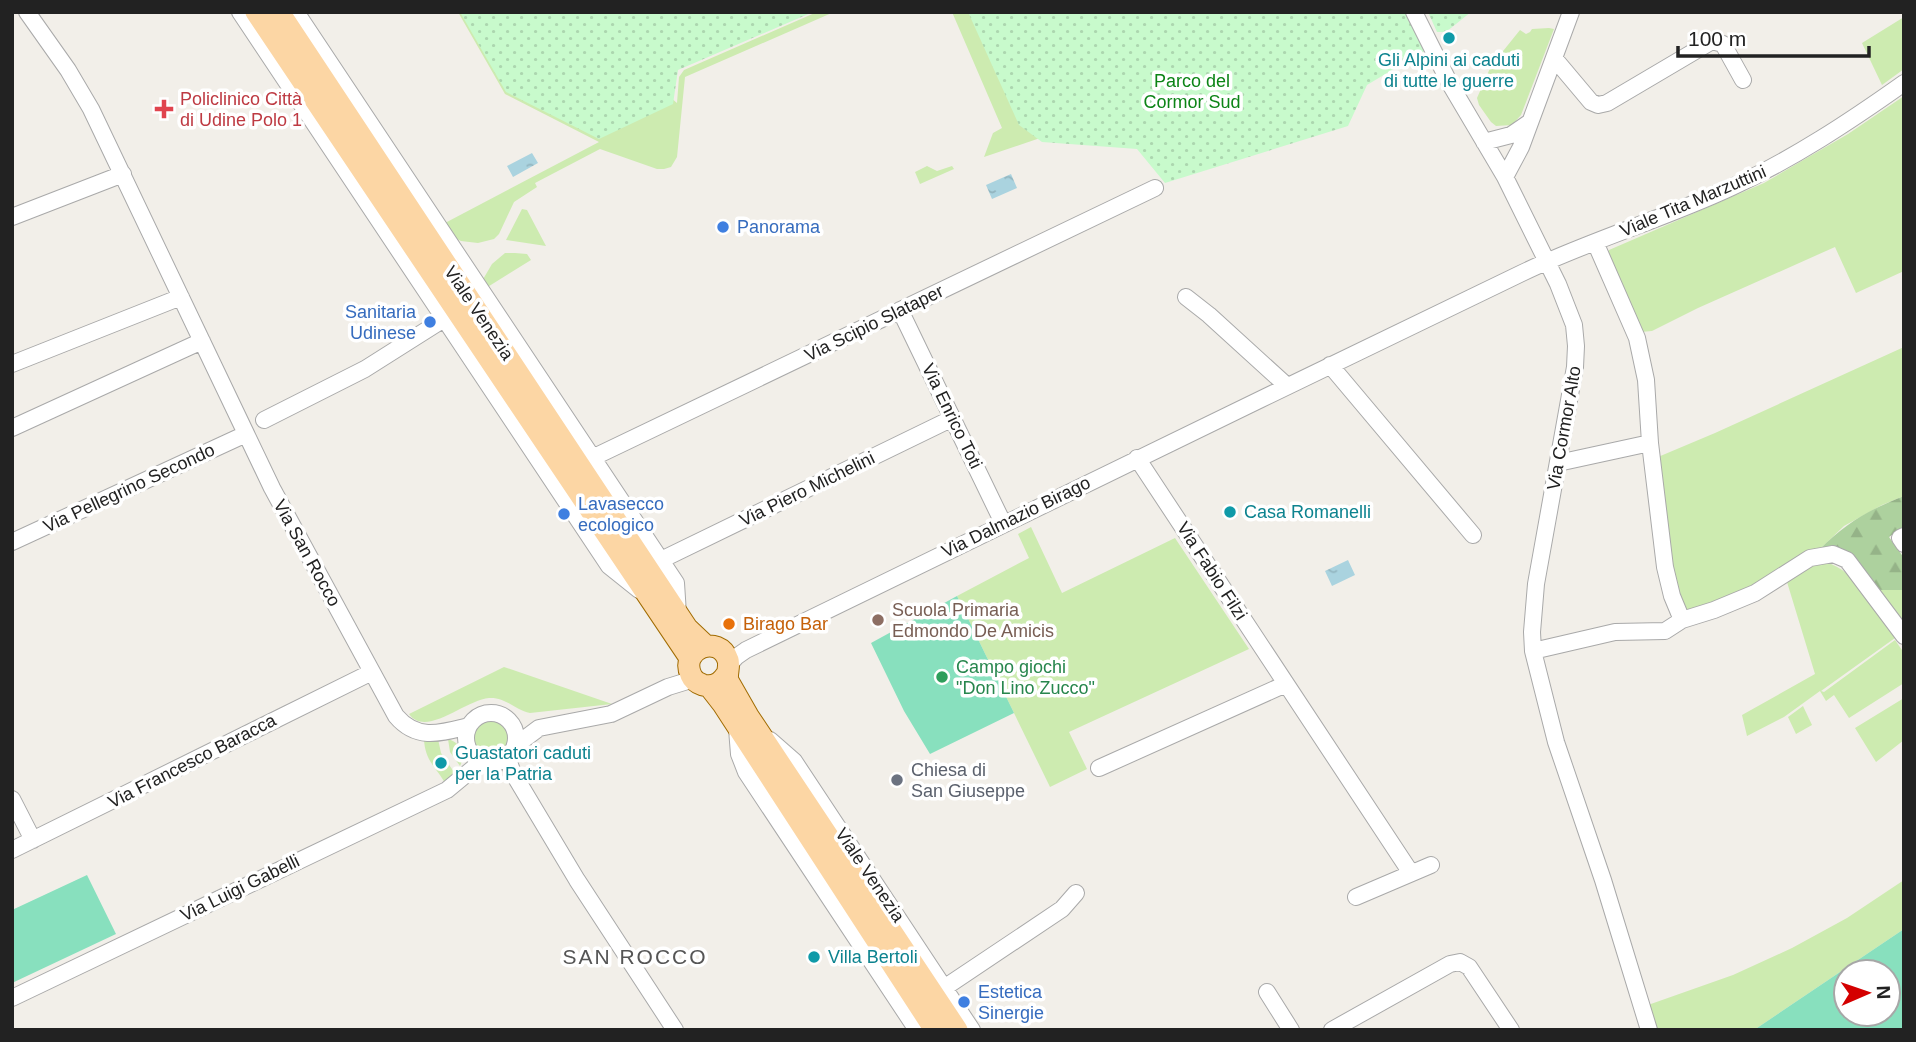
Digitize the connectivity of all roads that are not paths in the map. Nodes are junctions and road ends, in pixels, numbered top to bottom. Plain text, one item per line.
1 (27, 12) edge
2 (240, 12) edge
3 (256, 12) edge
4 (279, 12) edge
5 (296, 12) edge
6 (1414, 12) edge
7 (1572, 12) edge
8 (1554, 58) junction
9 (1743, 80) dead end
10 (1904, 83) edge
11 (1530, 122) junction
12 (1484, 142) junction
13 (123, 174) junction
14 (1505, 177) junction
15 (1155, 188) dead end
16 (12, 217) edge
17 (1595, 242) junction
18 (1547, 261) junction
19 (181, 297) junction
20 (1186, 297) dead end
21 (900, 310) junction
22 (444, 319) junction
23 (202, 341) junction
24 (12, 364) edge
25 (1330, 365) junction
26 (1287, 386) junction
27 (953, 418) junction
28 (264, 420) dead end
29 (12, 428) edge
30 (246, 434) junction
31 (1650, 443) junction
32 (592, 458) junction
33 (1137, 458) junction
34 (1558, 463) junction
35 (1003, 523) junction
36 (1473, 535) dead end
37 (1904, 536) edge
38 (12, 542) edge
39 (1904, 544) edge
40 (661, 560) junction
41 (651, 599) junction
42 (678, 614) junction
43 (1682, 620) junction
44 (1904, 636) edge
45 (1533, 651) junction
46 (708, 667) junction
47 (372, 672) junction
48 (1286, 684) junction
49 (508, 720) junction
50 (539, 728) junction
51 (747, 729) junction
52 (472, 745) junction
53 (508, 754) junction
54 (1099, 768) dead end
55 (12, 799) edge
56 (33, 840) junction
57 (12, 850) edge
58 (1431, 865) dead end
59 (1412, 873) junction
60 (1076, 893) dead end
61 (1356, 897) dead end
62 (944, 988) junction
63 (1267, 992) dead end
64 (12, 998) edge
65 (1502, 1027) edge
66 (675, 1030) edge
67 (918, 1030) edge
68 (935, 1030) edge
69 (957, 1030) edge
70 (972, 1030) edge
71 (1291, 1030) edge
72 (1332, 1030) edge
73 (1648, 1030) edge

1 - 13 street, Via San Rocco
2 - 22 street, Viale Venezia
3 - 41 main road, Viale Venezia
4 - 42 main road, Viale Venezia
5 - 32 street, Viale Venezia
6 - 12 street, Via Cormor Alto
7 - 8 street
8 - 9 street
8 - 11 street
10 - 17 street, Viale Tita Marzuttini
11 - 12 street
11 - 14 street
12 - 14 street, Via Cormor Alto
13 - 16 street
13 - 19 street, Via San Rocco
14 - 18 street, Via Cormor Alto
15 - 21 street, Via Scipio Slataper
17 - 18 street, Viale Tita Marzuttini
17 - 31 street
18 - 25 street, Via Dalmazio Birago
18 - 34 street, Via Cormor Alto
19 - 23 street, Via San Rocco
19 - 24 street
20 - 26 street
21 - 27 street, Via Enrico Toti
21 - 32 street, Via Scipio Slataper
22 - 28 street
22 - 41 street, Viale Venezia
23 - 29 street
23 - 30 street, Via San Rocco
25 - 26 street, Via Dalmazio Birago
25 - 36 street
26 - 33 street, Via Dalmazio Birago
27 - 35 street, Via Enrico Toti
27 - 40 street, Via Piero Michelini
30 - 38 street, Via Pellegrino Secondo
30 - 47 street, Via San Rocco
31 - 34 street
31 - 43 street
32 - 40 street, Viale Venezia
33 - 35 street, Via Dalmazio Birago
33 - 48 street, Via Fabio Filzi
34 - 45 street, Via Cormor Alto
35 - 46 street, Via Dalmazio Birago
37 - 39 street
40 - 42 street, Viale Venezia
41 - 46 main road, Viale Venezia
42 - 46 main road, Viale Venezia
43 - 44 street
43 - 45 street
45 - 73 street, Via Cormor Alto
46 - 50 street
46 - 51 main road, Viale Venezia
47 - 52 street, Via San Rocco
47 - 56 street, Via Francesco Baracca
48 - 54 street
48 - 59 street, Via Fabio Filzi
49 - 50 street
49 - 52 street
49 - 53 street
50 - 53 street
51 - 62 street, Viale Venezia
51 - 67 street, Viale Venezia
51 - 68 main road, Viale Venezia
51 - 69 main road, Viale Venezia
52 - 53 street
52 - 64 street, Via Luigi Gabelli
53 - 66 street
55 - 56 street
56 - 57 street, Via Francesco Baracca
58 - 59 street
59 - 61 street
60 - 62 street
62 - 70 street, Viale Venezia
63 - 71 street
65 - 72 street

